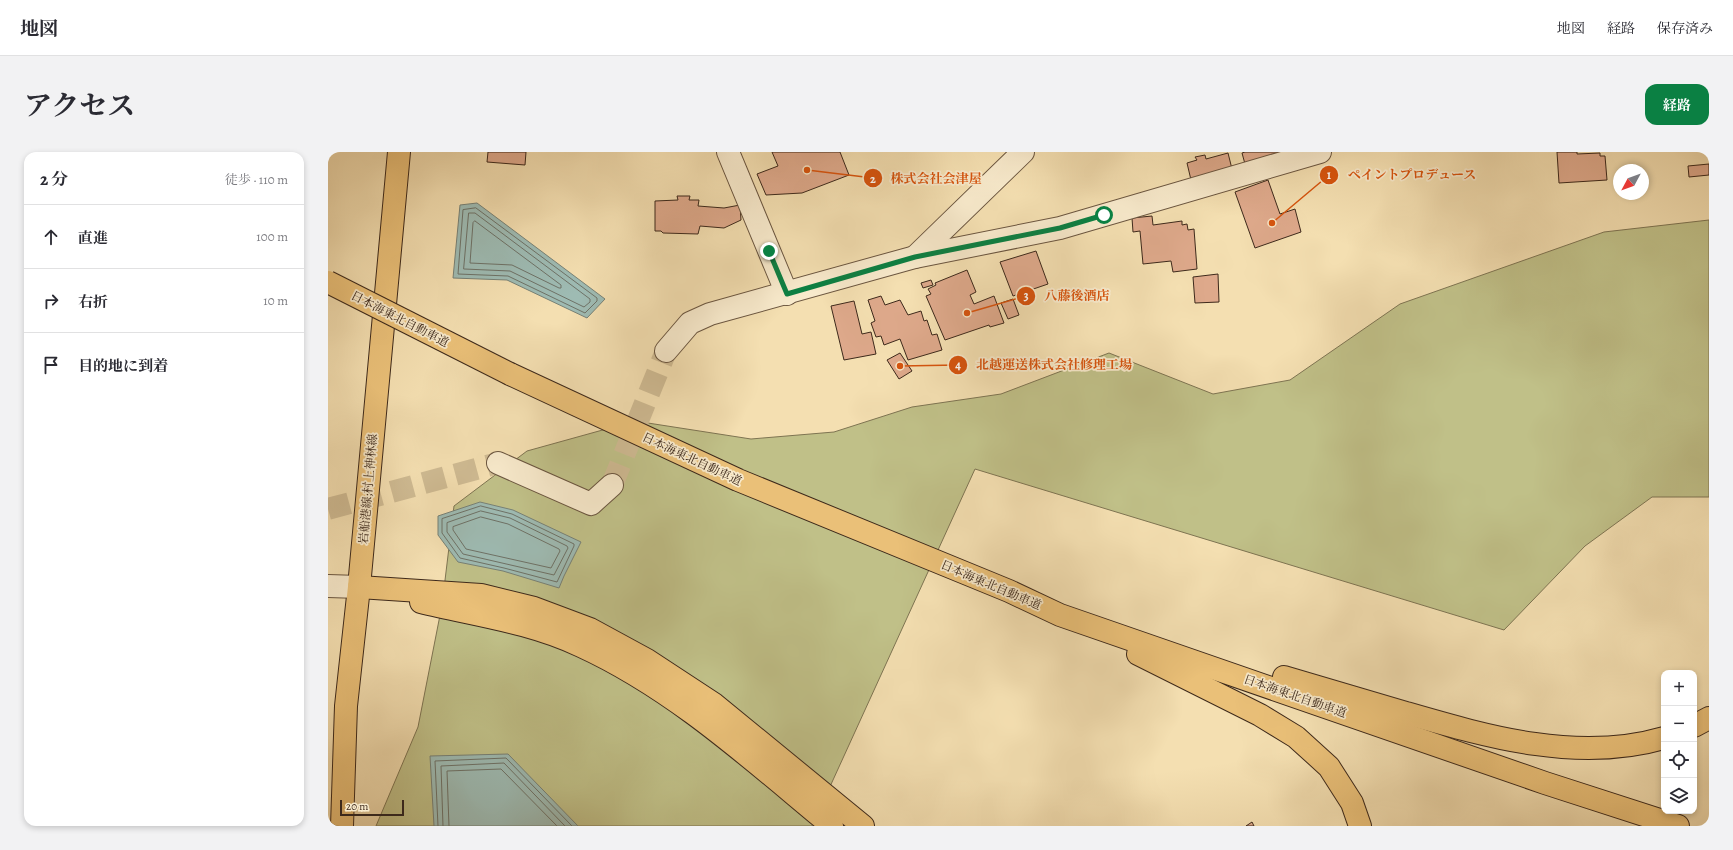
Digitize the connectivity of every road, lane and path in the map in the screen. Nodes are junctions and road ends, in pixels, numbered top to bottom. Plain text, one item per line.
1 (399, 152) edge
2 (728, 152) edge
3 (1023, 152) edge
4 (1320, 152) edge
5 (915, 257) junction
6 (328, 282) edge
7 (787, 294) junction
8 (666, 351) tunnel mouth
9 (498, 464) tunnel mouth
10 (612, 485) tunnel mouth
11 (328, 586) edge
12 (359, 587) junction
13 (1009, 591) junction
14 (1060, 614) junction
15 (1709, 718) edge
16 (1697, 724) edge
17 (1661, 739) edge
18 (342, 826) edge
19 (832, 826) edge
20 (863, 826) edge
21 (1360, 826) edge
22 (1678, 826) edge

1 - 12 main road, 岩船港線;村上神林線
2 - 7 street
3 - 5 street
4 - 5 street
5 - 7 street
6 - 13 main road, 日本海東北自動車道, bridge
7 - 8 street
9 - 10 street
11 - 12 street
12 - 18 main road, 岩船港線;村上神林線
12 - 19 main road
12 - 20 main road
13 - 14 main road, 日本海東北自動車道
13 - 17 main road
14 - 21 main road
14 - 22 main road, 日本海東北自動車道
15 - 16 main road

